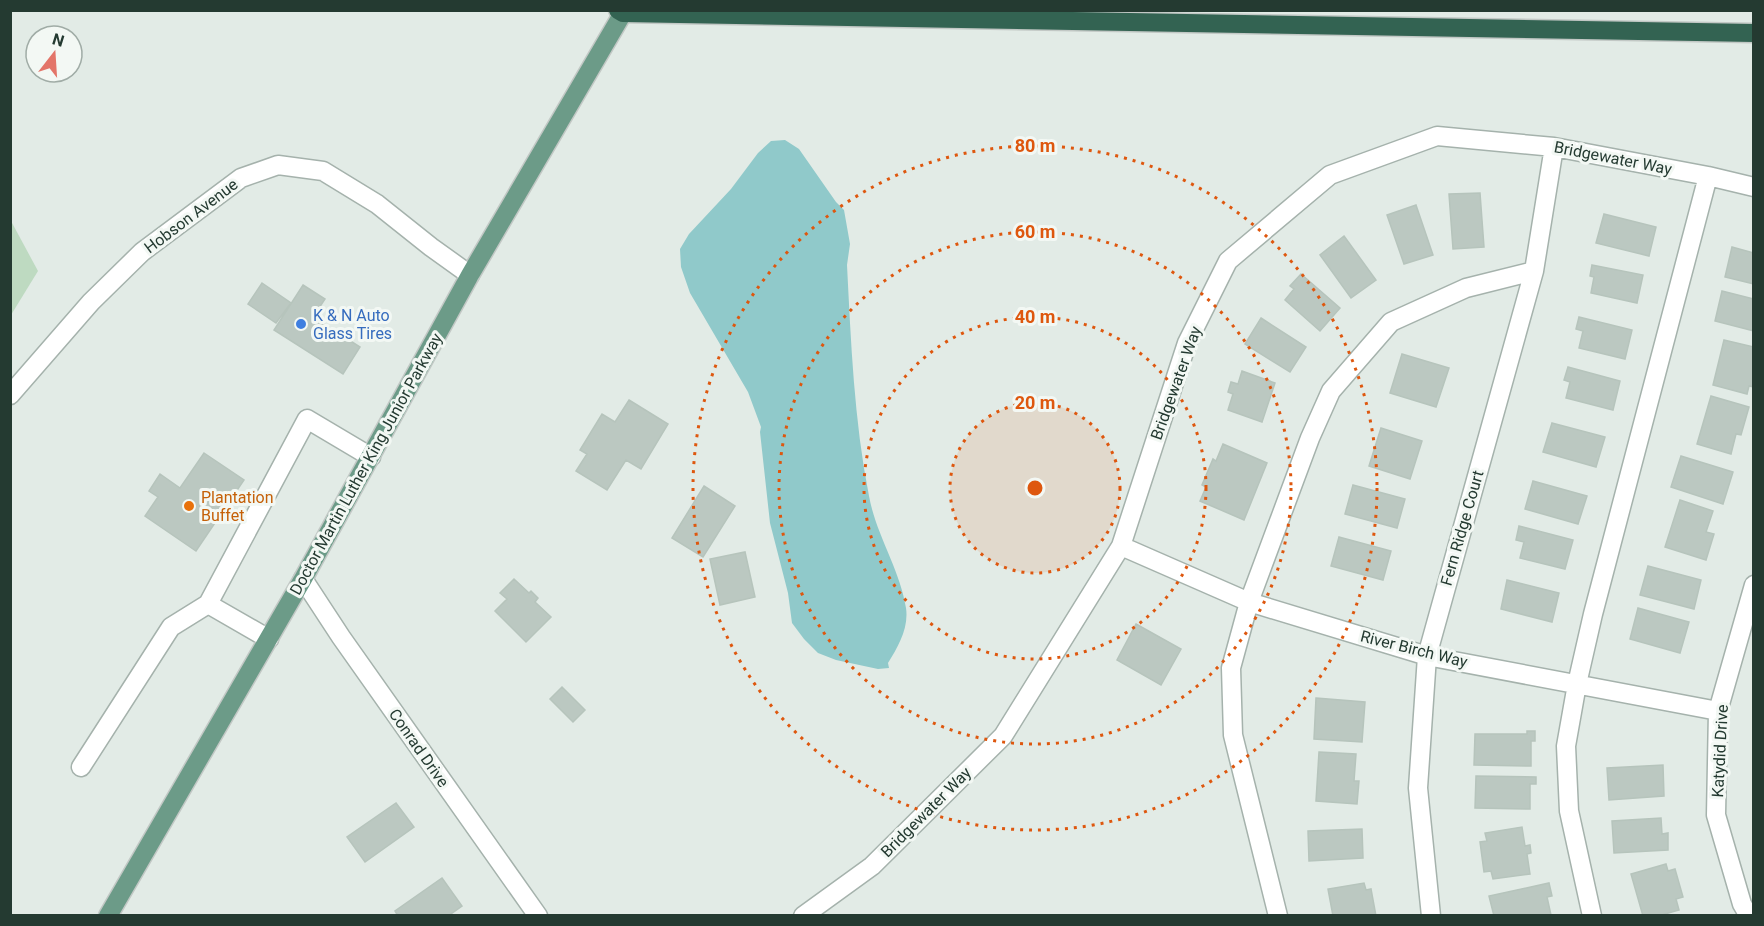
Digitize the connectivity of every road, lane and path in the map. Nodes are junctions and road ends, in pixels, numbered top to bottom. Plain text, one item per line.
1 (622, 11) edge
2 (1754, 33) edge
3 (1554, 147) junction
4 (1708, 176) junction
5 (1754, 187) edge
6 (1534, 271) junction
7 (470, 275) junction
8 (10, 395) edge
9 (371, 457) junction
10 (1121, 546) junction
11 (303, 579) junction
12 (1754, 585) edge
13 (1249, 602) junction
14 (208, 604) junction
15 (269, 639) junction
16 (1427, 656) junction
17 (1577, 684) junction
18 (1719, 711) junction
19 (81, 766) dead end
20 (108, 915) edge
21 (538, 915) edge
22 (803, 915) edge
23 (1278, 915) edge
24 (1431, 915) edge
25 (1592, 915) edge
26 (1749, 915) edge

1 - 2 highway
1 - 7 main road, Doctor Martin Luther King Junior Parkway
3 - 4 street, Bridgewater Way
3 - 6 street, Fern Ridge Court
3 - 10 street, Bridgewater Way
4 - 5 street, Bridgewater Way
4 - 17 street
6 - 13 street
6 - 16 street, Fern Ridge Court
7 - 8 street, Hobson Avenue
7 - 9 main road, Doctor Martin Luther King Junior Parkway
9 - 11 main road, Doctor Martin Luther King Junior Parkway
9 - 14 street
10 - 13 street, River Birch Way
10 - 22 street, Bridgewater Way
11 - 15 main road, Doctor Martin Luther King Junior Parkway
11 - 21 street, Conrad Drive
12 - 18 street, Katydid Drive
13 - 16 street, River Birch Way
13 - 23 street
14 - 15 street
14 - 19 street
15 - 20 main road, Doctor Martin Luther King Junior Parkway
16 - 17 street, River Birch Way
16 - 24 street, Fern Ridge Court
17 - 18 street, River Birch Way
17 - 25 street
18 - 26 street, Katydid Drive

